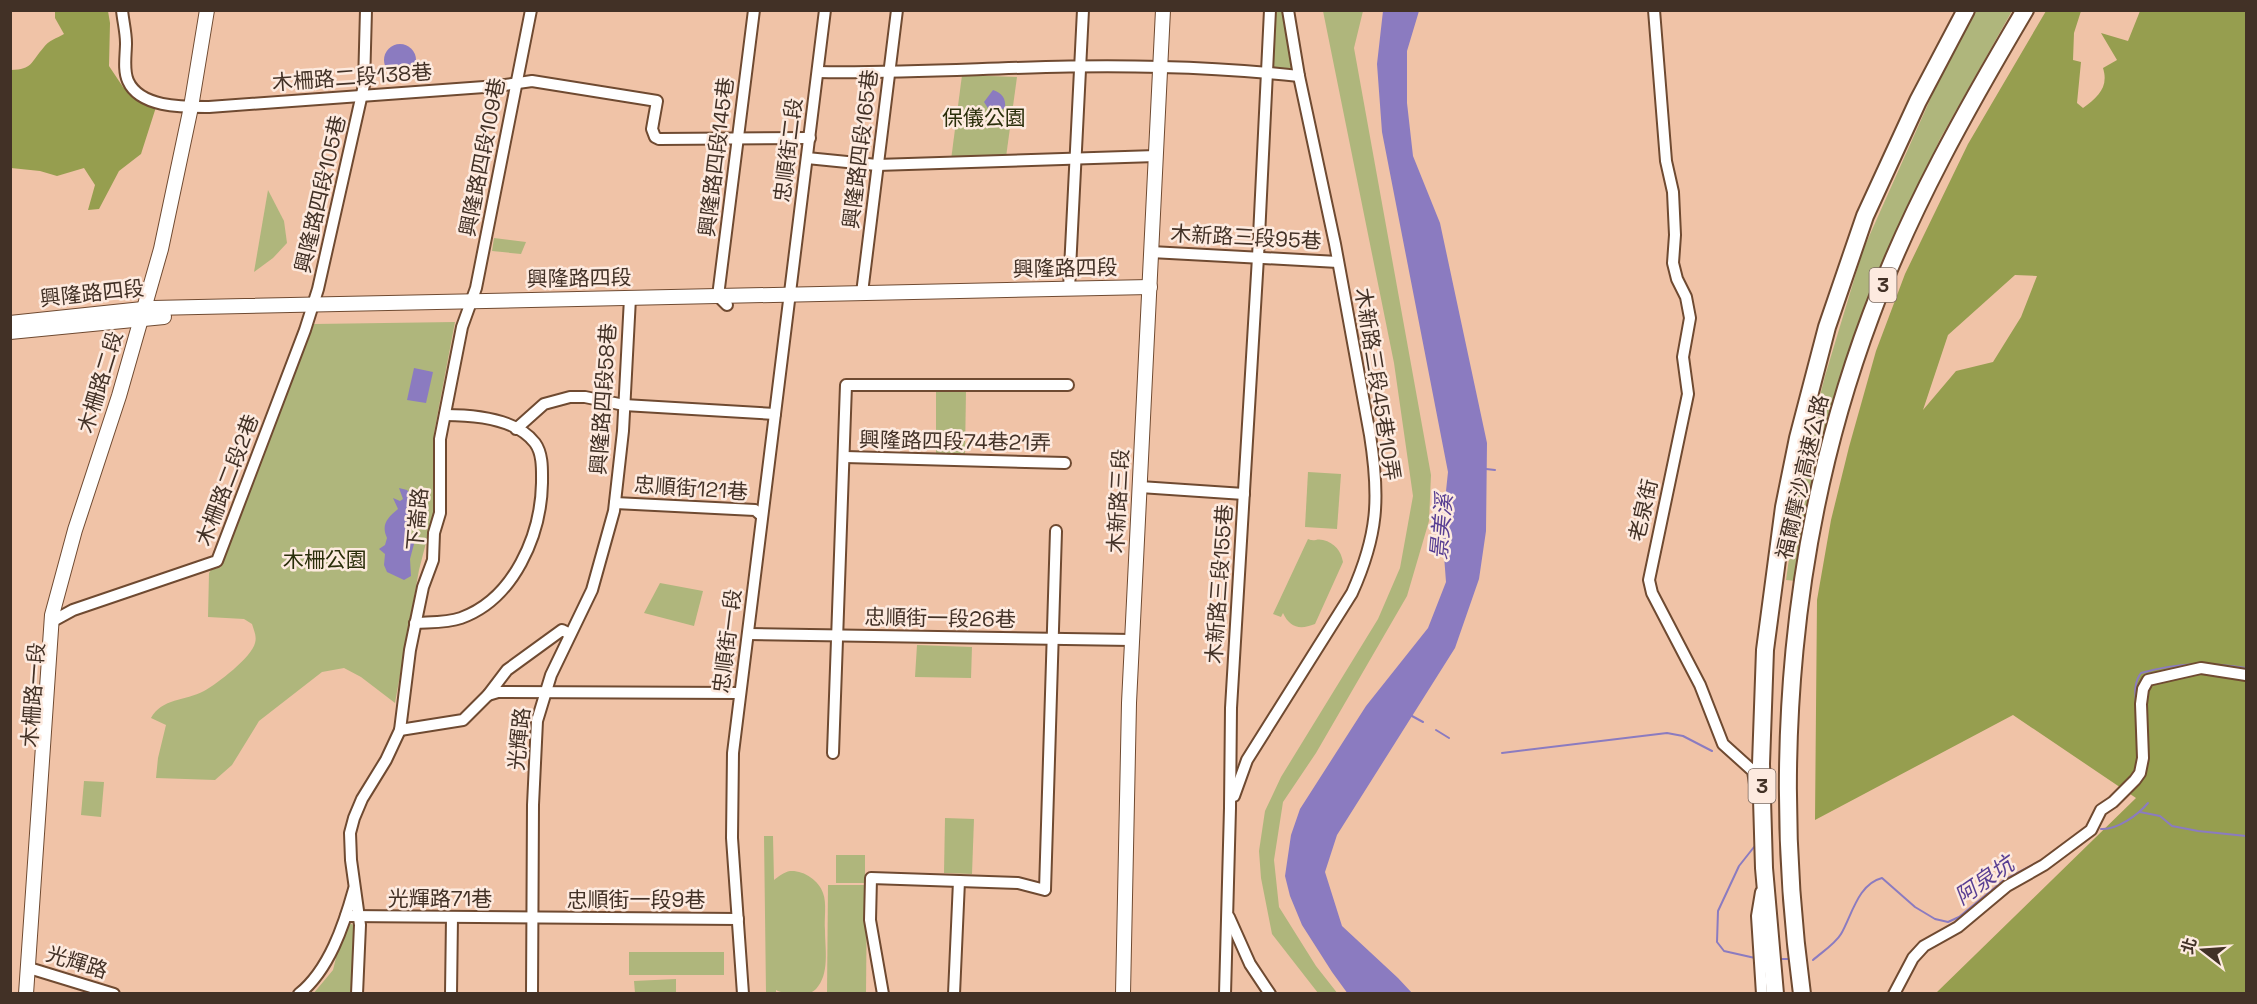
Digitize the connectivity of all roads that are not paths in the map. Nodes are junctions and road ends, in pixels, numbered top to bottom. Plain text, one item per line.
1 (122, 10) edge
2 (207, 10) edge
3 (215, 10) edge
4 (366, 10) edge
5 (531, 10) edge
6 (754, 10) edge
7 (825, 10) edge
8 (897, 10) edge
9 (1083, 10) edge
10 (1163, 10) edge
11 (1270, 10) edge
12 (1288, 10) edge
13 (1654, 10) edge
14 (1966, 10) edge
15 (2025, 10) edge
16 (1081, 67) junction
17 (1161, 67) junction
18 (818, 72) junction
19 (890, 73) junction
20 (1266, 73) junction
21 (1299, 76) junction
22 (516, 83) junction
23 (362, 96) junction
24 (195, 107) junction
25 (810, 138) junction
26 (738, 139) junction
27 (1156, 156) junction
28 (807, 158) junction
29 (1076, 159) junction
30 (877, 165) junction
31 (1151, 252) junction
32 (1258, 257) junction
33 (1338, 262) junction
34 (1069, 289) junction
35 (1149, 292) junction
36 (862, 293) junction
37 (790, 299) junction
38 (723, 301) junction
39 (629, 303) junction
40 (470, 306) junction
41 (311, 309) junction
42 (147, 313) junction
43 (10, 323) edge
44 (10, 332) edge
45 (1068, 385) dead end
46 (624, 405) junction
47 (775, 414) junction
48 (445, 415) junction
49 (516, 429) junction
50 (845, 457) junction
51 (1065, 463) dead end
52 (1140, 487) junction
53 (1244, 494) junction
54 (615, 502) junction
55 (762, 516) junction
56 (1056, 531) dead end
57 (56, 619) junction
58 (415, 623) junction
59 (570, 634) junction
60 (748, 634) junction
61 (838, 636) junction
62 (1053, 639) junction
63 (1132, 640) junction
64 (2247, 675) edge
65 (545, 692) junction
66 (740, 693) junction
67 (488, 694) junction
68 (400, 730) junction
69 (833, 753) dead end
70 (1230, 812) junction
71 (959, 881) junction
72 (355, 886) junction
73 (1227, 909) junction
74 (346, 916) junction
75 (360, 916) junction
76 (452, 917) junction
77 (533, 918) junction
78 (738, 919) junction
79 (33, 968) junction
80 (26, 993) edge
81 (34, 993) edge
82 (114, 993) edge
83 (299, 993) edge
84 (357, 993) edge
85 (451, 993) edge
86 (532, 993) edge
87 (743, 993) edge
88 (883, 993) edge
89 (954, 993) edge
90 (1123, 993) edge
91 (1225, 993) edge
92 (1270, 993) edge
93 (1762, 993) edge
94 (1775, 993) edge
95 (1802, 993) edge
96 (1894, 993) edge

1 - 24 street, 木柵路二段138巷
2 - 24 main road, 木柵路二段
3 - 24 main road, 木柵路二段
4 - 23 street, 興隆路四段105巷
5 - 22 street, 興隆路四段109巷
6 - 26 street, 興隆路四段145巷
7 - 18 street, 忠順街二段
8 - 19 street, 興隆路四段165巷
9 - 16 street
10 - 17 main road, 木新路三段
11 - 20 street
12 - 21 street, 木新路三段45巷10弄
13 - 93 street, 老泉街
14 - 94 highway, 福爾摩沙高速公路 / 3
15 - 95 highway, 福爾摩沙高速公路 / 3
16 - 17 street
16 - 19 street
16 - 29 street
17 - 20 street
17 - 27 main road, 木新路三段
18 - 19 street
18 - 25 street, 忠順街二段
19 - 30 street, 興隆路四段165巷
20 - 21 street
20 - 32 street
21 - 33 street, 木新路三段45巷10弄
22 - 23 street, 木柵路二段138巷
22 - 26 street, 木柵路二段138巷
22 - 40 street, 興隆路四段109巷
23 - 24 street, 木柵路二段138巷
23 - 41 street, 興隆路四段105巷
24 - 42 main road, 木柵路二段
25 - 26 street
25 - 28 street, 忠順街二段
26 - 38 street, 興隆路四段145巷
27 - 29 street
27 - 31 main road, 木新路三段
28 - 30 street
28 - 37 street, 忠順街二段
29 - 30 street
29 - 34 street
30 - 36 street, 興隆路四段165巷
31 - 32 street, 木新路三段95巷
31 - 35 main road, 木新路三段
32 - 33 street, 木新路三段95巷
32 - 53 street
33 - 70 street, 木新路三段45巷10弄
34 - 35 main road, 興隆路四段
34 - 36 main road, 興隆路四段
35 - 37 main road, 興隆路四段
35 - 52 main road, 木新路三段
36 - 37 main road, 興隆路四段
37 - 38 main road, 興隆路四段
37 - 47 street, 忠順街一段
38 - 39 main road, 興隆路四段
39 - 40 main road, 興隆路四段
39 - 46 street, 興隆路四段58巷
40 - 41 main road, 興隆路四段
40 - 48 street, 下崙路
41 - 42 main road, 興隆路四段
41 - 57 street, 木柵路二段2巷
42 - 43 main road, 興隆路四段
42 - 44 main road, 興隆路四段
42 - 57 main road, 木柵路二段
45 - 50 street
46 - 47 street
46 - 49 street
46 - 54 street, 興隆路四段58巷
47 - 55 street, 忠順街一段
48 - 49 street
48 - 58 street, 下崙路
49 - 58 street
50 - 51 street, 興隆路四段74巷21弄
50 - 61 street
52 - 53 street, 木新路三段155巷
52 - 63 main road, 木新路三段
53 - 70 street, 木新路三段155巷
54 - 55 street, 忠順街121巷
54 - 59 street, 光輝路
55 - 60 street, 忠順街一段
56 - 62 street
57 - 79 main road, 木柵路一段
58 - 68 street, 下崙路
59 - 65 street, 光輝路
59 - 67 street
60 - 61 street, 忠順街一段26巷
60 - 66 street, 忠順街一段
61 - 62 street, 忠順街一段26巷
61 - 69 street
62 - 63 street, 忠順街一段26巷
62 - 71 street
63 - 90 main road, 木新路三段
64 - 96 street
65 - 66 street
65 - 67 street
65 - 77 street, 光輝路
66 - 78 street, 忠順街一段
67 - 68 street
68 - 72 street, 下崙路
70 - 73 street, 木新路三段155巷
71 - 88 street
71 - 89 street
72 - 74 street, 下崙路
72 - 75 street
73 - 91 street, 木新路三段155巷
73 - 92 street
74 - 75 street, 光輝路71巷
74 - 83 street, 下崙路
75 - 76 street, 光輝路71巷
75 - 84 street
76 - 77 street, 光輝路71巷
76 - 85 street
77 - 78 street, 忠順街一段9巷
77 - 86 street, 光輝路
78 - 87 street, 忠順街一段
79 - 80 main road, 木柵路一段
79 - 81 main road, 木柵路一段
79 - 82 street, 光輝路

